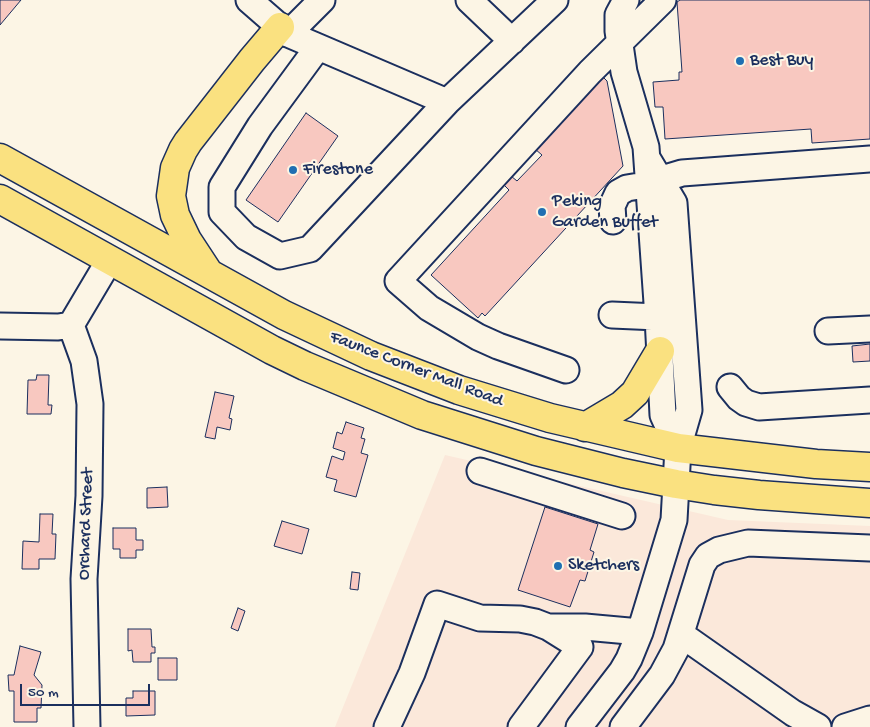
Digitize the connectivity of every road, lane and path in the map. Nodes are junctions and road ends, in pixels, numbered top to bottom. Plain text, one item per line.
1 (249, 0) edge
2 (322, 0) edge
3 (469, 0) edge
4 (555, 0) edge
5 (626, 0) edge
6 (663, 0) edge
7 (284, 31) junction
8 (512, 41) junction
9 (619, 42) junction
10 (318, 47) junction
11 (447, 102) junction
12 (0, 158) edge
13 (870, 159) edge
14 (654, 182) junction
15 (0, 199) edge
16 (613, 221) dead end
17 (109, 261) junction
18 (210, 276) junction
19 (612, 315) dead end
20 (658, 317) junction
21 (71, 325) junction
22 (0, 326) edge
23 (870, 329) edge
24 (828, 331) dead end
25 (660, 351) junction
26 (566, 370) dead end
27 (730, 387) dead end
28 (870, 400) edge
29 (584, 427) junction
30 (678, 448) junction
31 (870, 467) edge
32 (480, 471) dead end
33 (676, 484) junction
34 (870, 503) edge
35 (622, 516) dead end
36 (870, 548) edge
37 (548, 627) junction
38 (640, 632) junction
39 (682, 635) junction
40 (870, 719) edge
41 (586, 722) edge
42 (87, 727) edge
43 (387, 727) edge
44 (520, 727) edge
45 (623, 727) edge
46 (818, 727) edge
47 (846, 727) edge

1 - 7 street
2 - 7 street
3 - 8 street
4 - 8 street
5 - 9 street
6 - 9 street
7 - 10 street
7 - 18 main road
8 - 11 street
9 - 14 street
9 - 26 street
10 - 11 street
10 - 11 street
12 - 18 main road, Faunce Corner Mall Road
13 - 14 street
14 - 16 street
14 - 20 street
14 - 30 street
15 - 17 main road, Faunce Corner Mall Road
17 - 21 street
17 - 33 main road, Faunce Corner Mall Road
18 - 29 main road, Faunce Corner Mall Road
19 - 20 street
20 - 25 street
21 - 22 street
21 - 42 street, Orchard Street
23 - 24 street
25 - 29 main road
25 - 30 street
27 - 28 street
29 - 30 main road, Faunce Corner Mall Road
30 - 31 main road, Faunce Corner Mall Road
30 - 33 street
32 - 35 street
33 - 34 main road, Faunce Corner Mall Road
33 - 38 street
36 - 39 street
37 - 38 street
37 - 43 street
37 - 44 street
38 - 41 street
39 - 45 street
39 - 46 street
40 - 47 street

